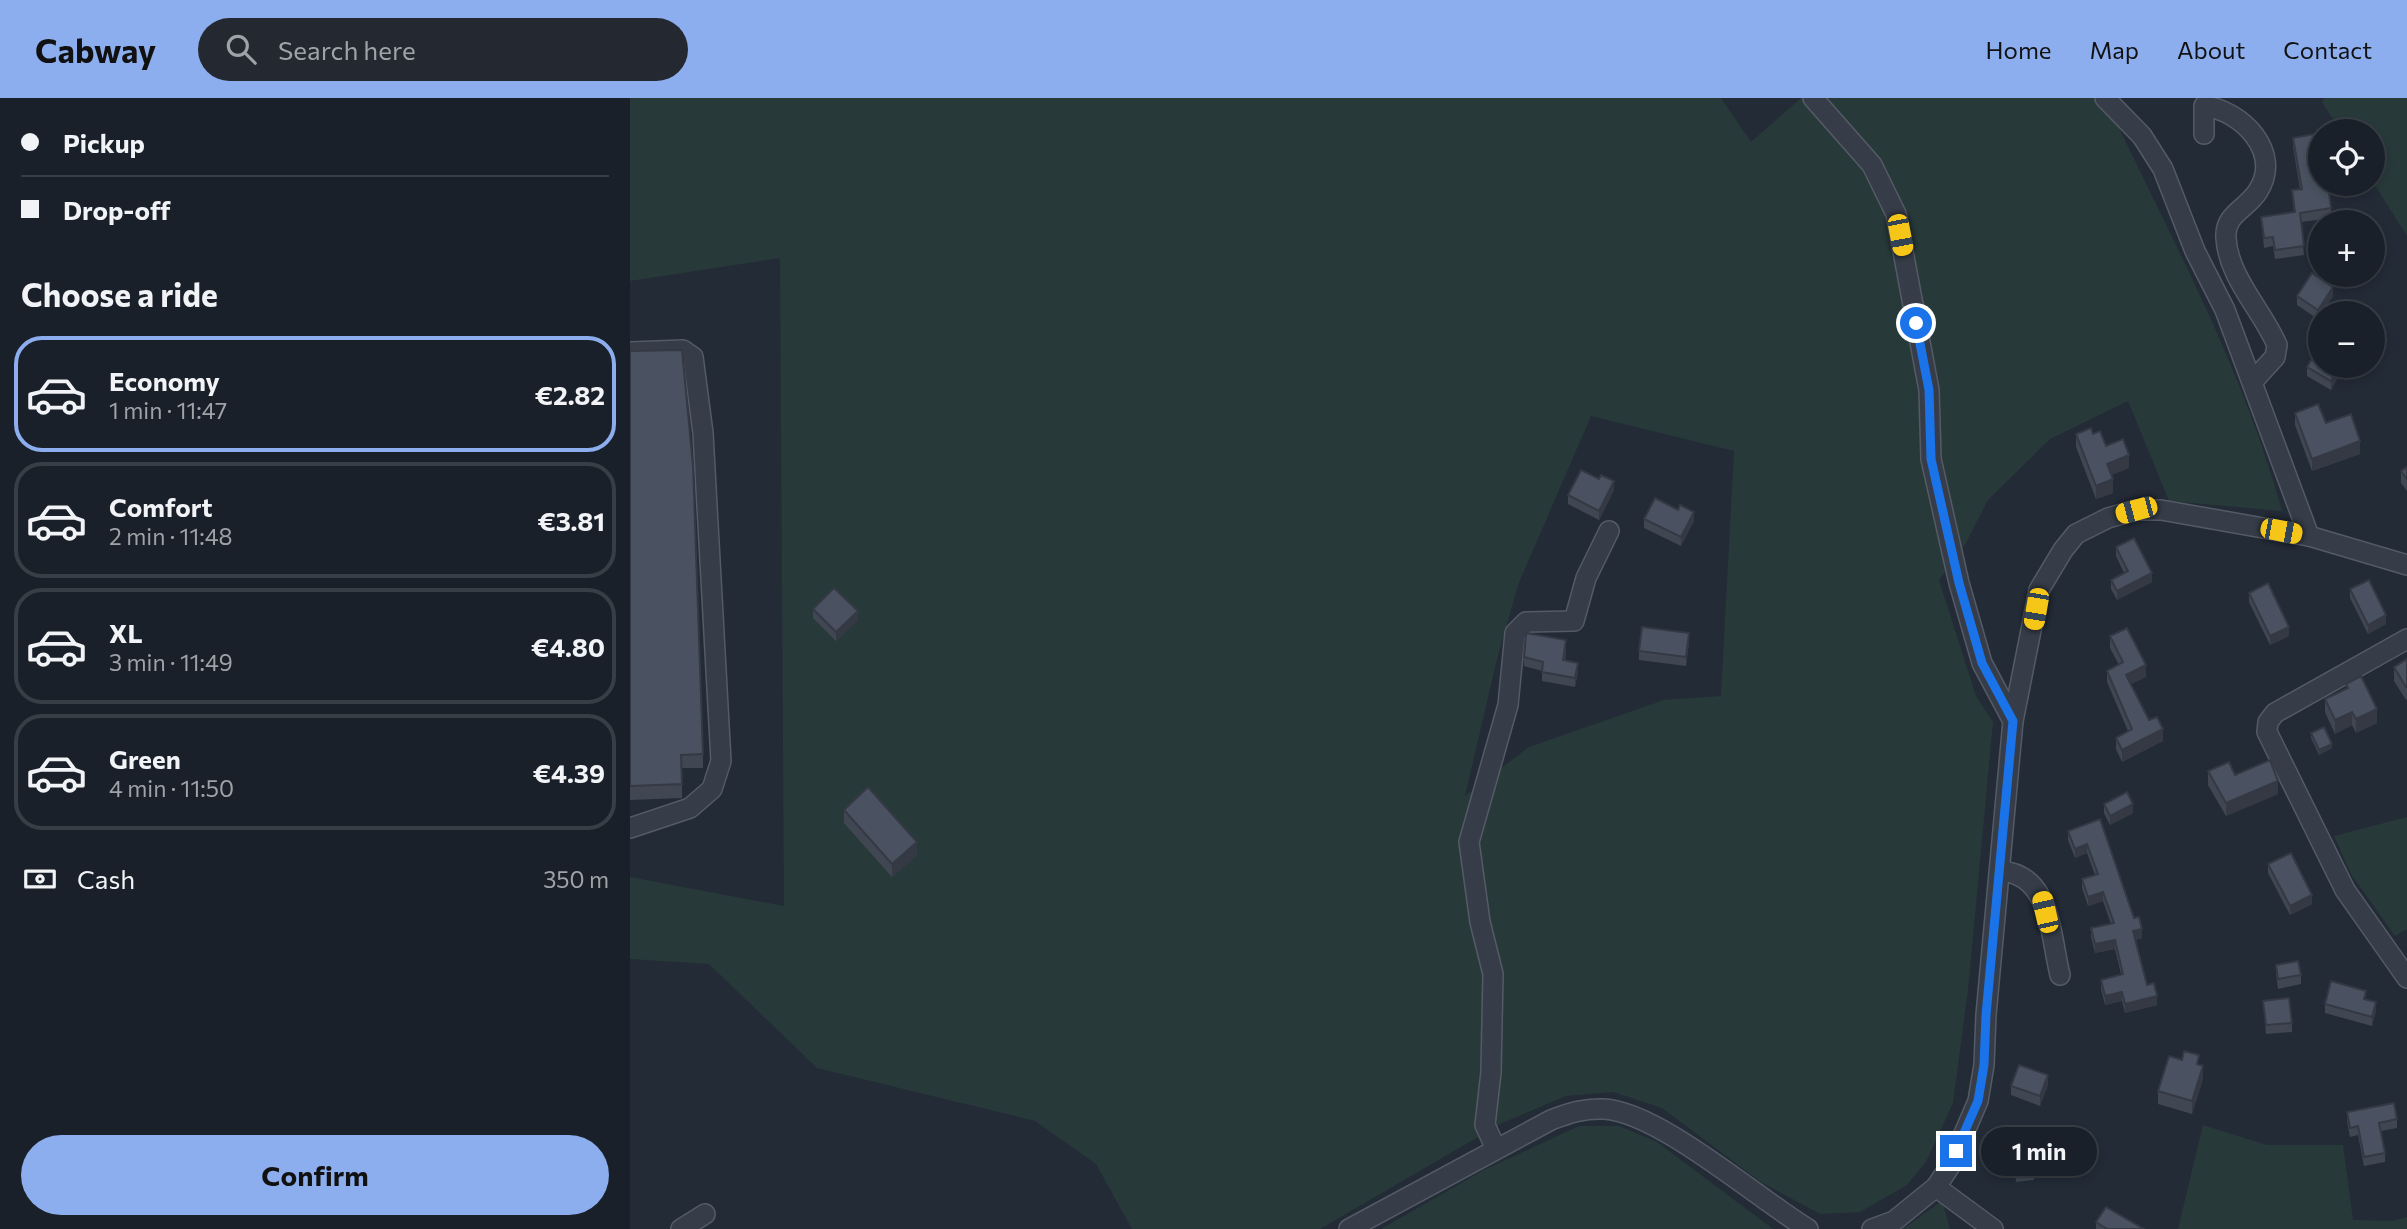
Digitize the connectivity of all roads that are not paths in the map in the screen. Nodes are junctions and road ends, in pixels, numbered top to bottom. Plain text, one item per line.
1 (1813, 98) edge
2 (2105, 98) edge
3 (2204, 134) dead end
4 (630, 352) edge
5 (2253, 381) junction
6 (1609, 531) dead end
7 (2309, 536) junction
8 (2407, 565) edge
9 (2407, 639) edge
10 (2013, 721) junction
11 (630, 828) edge
12 (2000, 871) junction
13 (2060, 975) dead end
14 (2407, 978) edge
15 (1496, 1149) junction
16 (1936, 1187) junction
17 (705, 1213) dead end
18 (686, 1228) edge
19 (1349, 1229) edge
20 (1808, 1229) edge
21 (1872, 1229) edge
22 (1993, 1229) edge

1 - 10 street
2 - 5 street
3 - 5 street
4 - 11 street
5 - 7 street
6 - 15 street
7 - 8 street
7 - 10 street
9 - 14 street
10 - 12 street
12 - 13 street
12 - 16 street
15 - 19 street
15 - 20 street
16 - 21 street
16 - 22 street
17 - 18 street

